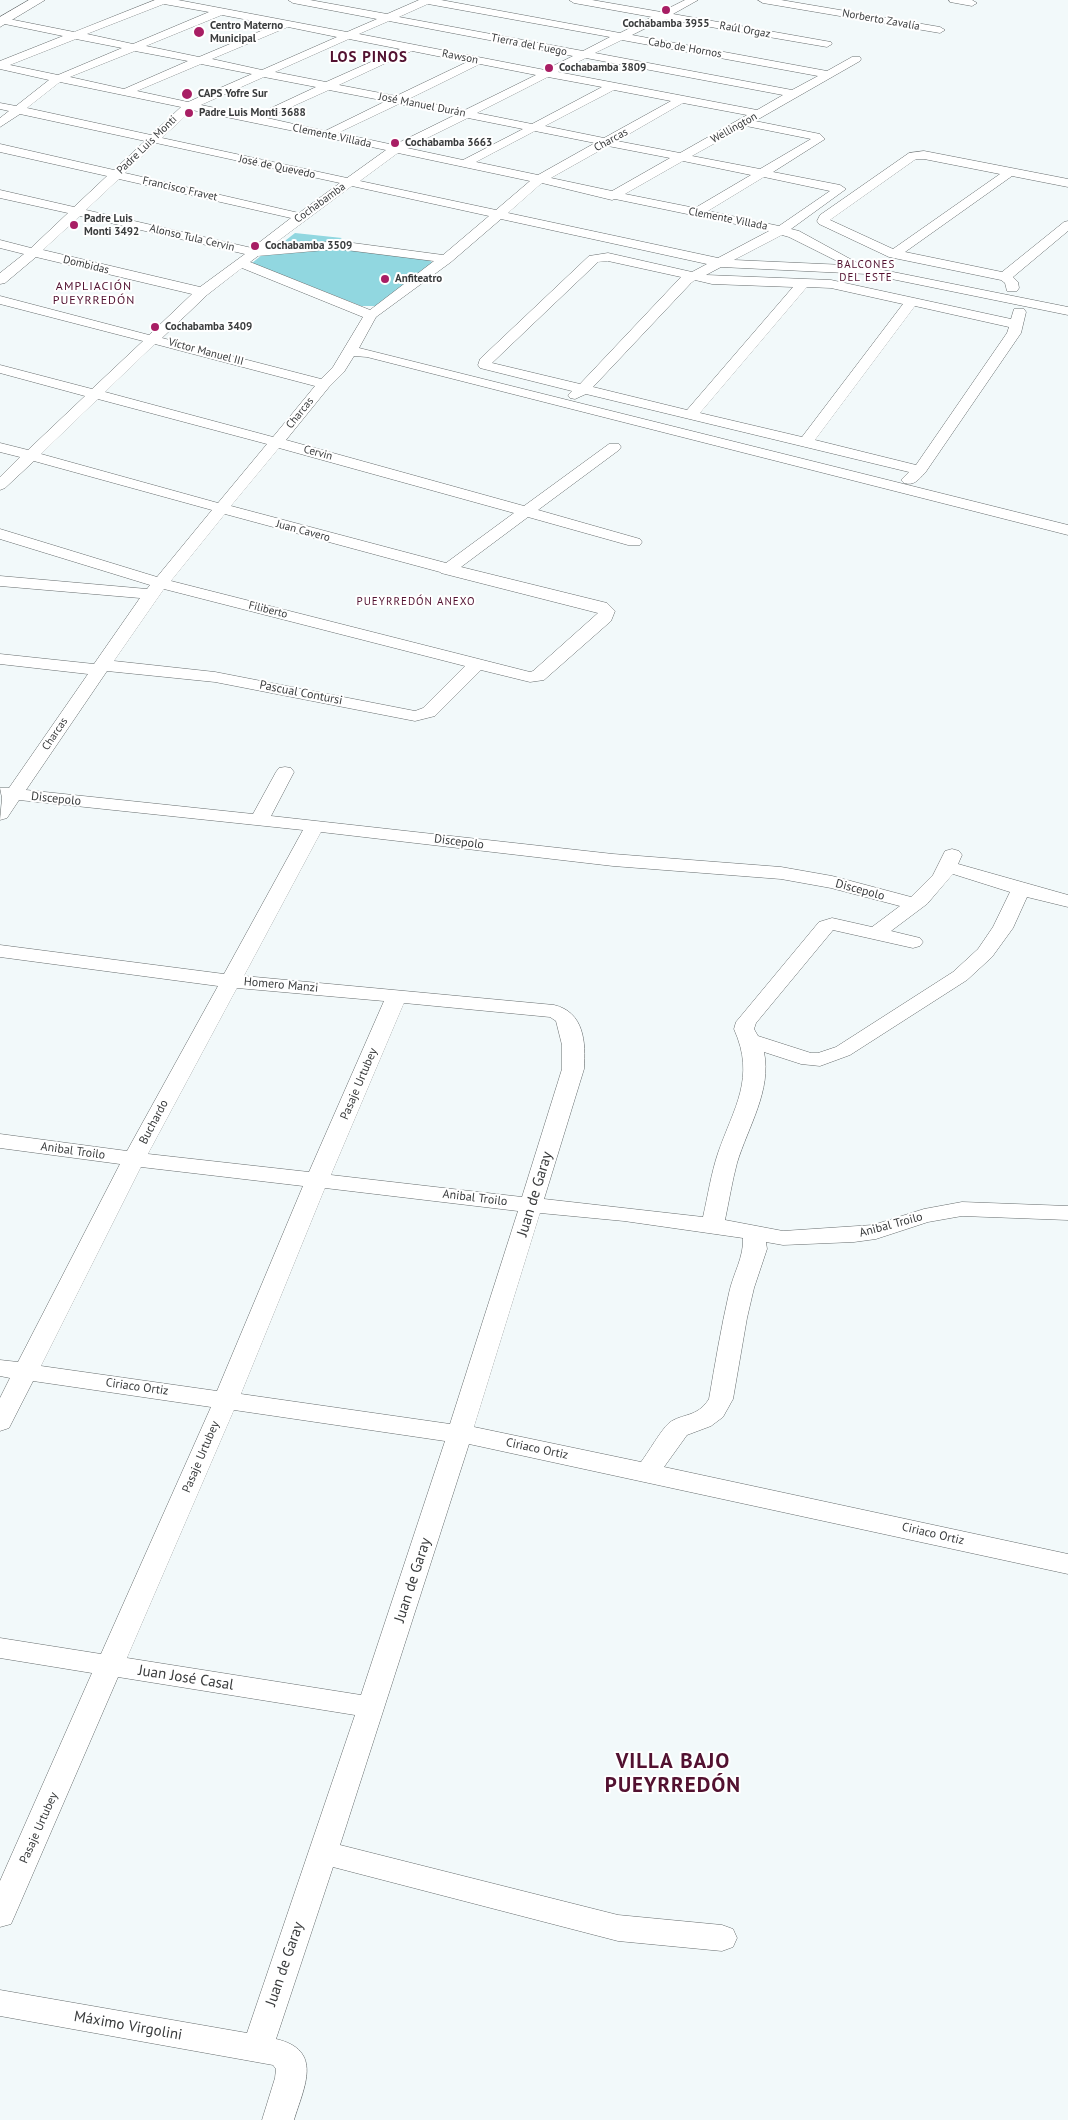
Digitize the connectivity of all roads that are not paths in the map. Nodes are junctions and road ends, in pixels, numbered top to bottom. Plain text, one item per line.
1 (38, 0) edge
2 (163, 0) edge
3 (293, 0) edge
4 (426, 0) edge
5 (574, 0) edge
6 (693, 0) edge
7 (763, 0) edge
8 (954, 0) edge
9 (972, 3) dead end
10 (221, 11) junction
11 (662, 16) junction
12 (388, 18) junction
13 (2, 22) edge
14 (286, 24) junction
15 (940, 30) dead end
16 (77, 35) junction
17 (348, 36) junction
18 (620, 36) junction
19 (827, 44) dead end
20 (135, 47) junction
21 (410, 48) junction
22 (583, 55) junction
23 (856, 59) dead end
24 (200, 60) junction
25 (477, 61) junction
26 (0, 65) edge
27 (263, 73) junction
28 (545, 74) junction
29 (828, 74) junction
30 (57, 79) junction
31 (327, 86) junction
32 (613, 86) junction
33 (123, 93) junction
34 (794, 94) junction
35 (397, 100) junction
36 (682, 100) junction
37 (0, 106) edge
38 (189, 106) junction
39 (19, 110) junction
40 (464, 114) junction
41 (759, 114) junction
42 (254, 120) junction
43 (744, 122) junction
44 (0, 124) edge
45 (535, 128) junction
46 (326, 135) junction
47 (154, 140) junction
48 (607, 142) junction
49 (0, 148) edge
50 (394, 150) junction
51 (681, 157) junction
52 (464, 164) junction
53 (1010, 172) junction
54 (761, 173) junction
55 (116, 174) junction
56 (853, 179) dead end
57 (539, 180) junction
58 (348, 182) junction
59 (1068, 183) edge
60 (840, 189) junction
61 (0, 194) edge
62 (612, 196) junction
63 (76, 212) junction
64 (696, 213) junction
65 (500, 215) junction
66 (301, 216) junction
67 (1068, 225) edge
68 (781, 230) junction
69 (0, 244) edge
70 (34, 252) junction
71 (255, 252) junction
72 (894, 254) junction
73 (446, 259) junction
74 (722, 262) junction
75 (240, 263) junction
76 (867, 270) junction
77 (693, 276) junction
78 (1005, 277) junction
79 (0, 280) edge
80 (804, 283) junction
81 (202, 292) junction
82 (1004, 299) junction
83 (0, 300) edge
84 (912, 301) junction
85 (1021, 302) junction
86 (1068, 310) edge
87 (371, 315) junction
88 (1016, 324) junction
89 (154, 338) junction
90 (350, 351) junction
91 (0, 369) edge
92 (324, 384) junction
93 (584, 389) junction
94 (94, 395) junction
95 (562, 403) junction
96 (691, 414) junction
97 (276, 442) junction
98 (806, 443) junction
99 (0, 447) edge
100 (614, 447) dead end
101 (31, 455) junction
102 (920, 470) junction
103 (0, 485) edge
104 (900, 488) junction
105 (221, 509) junction
106 (528, 511) junction
107 (1068, 530) edge
108 (0, 534) edge
109 (634, 542) dead end
110 (446, 570) junction
111 (0, 581) edge
112 (155, 589) junction
113 (0, 659) edge
114 (478, 664) junction
115 (101, 667) junction
116 (538, 676) joint
117 (285, 772) dead end
118 (7, 794) edge
119 (0, 814) edge
120 (259, 820) junction
121 (314, 826) junction
122 (1021, 889) junction
123 (1068, 901) edge
124 (915, 904) junction
125 (875, 934) junction
126 (913, 942) dead end
127 (0, 951) edge
128 (230, 981) junction
129 (397, 996) junction
130 (562, 1014) joint
131 (751, 1041) junction
132 (0, 1141) edge
133 (134, 1159) junction
134 (317, 1180) junction
135 (532, 1205) junction
136 (1068, 1213) edge
137 (713, 1226) junction
138 (754, 1233) junction
139 (0, 1368) edge
140 (26, 1371) junction
141 (226, 1400) junction
142 (0, 1422) edge
143 (460, 1434) junction
144 (647, 1473) junction
145 (1068, 1564) edge
146 (0, 1648) edge
147 (111, 1666) junction
148 (371, 1707) junction
149 (324, 1853) junction
150 (0, 1915) edge
151 (722, 1938) dead end
152 (0, 2003) edge
153 (257, 2048) junction
154 (278, 2120) edge

1 - 13 main road
2 - 10 street, Rawson
2 - 16 street
3 - 12 street, Tierra del Fuego
4 - 12 street, Padre Luis Monti
4 - 18 street, Cabo de Hornos
5 - 11 street, Raúl Orgaz
6 - 11 street, Cochabamba
7 - 15 street, Norberto Zavalía
8 - 9 street
10 - 14 street, Rawson
10 - 20 street
11 - 18 street, Cochabamba
11 - 19 street, Raúl Orgaz
12 - 17 street, Padre Luis Monti
12 - 22 street, Tierra del Fuego
13 - 16 street, José Manuel Durán
14 - 17 street, Rawson
14 - 24 street
16 - 20 street, José Manuel Durán
16 - 26 street
17 - 21 street, Rawson
17 - 27 street, Padre Luis Monti
18 - 22 street, Cochabamba
18 - 29 street, Cabo de Hornos
20 - 24 street, José Manuel Durán
20 - 30 street
21 - 25 street, Rawson
21 - 31 street
22 - 28 street, Cochabamba
22 - 34 street, Tierra del Fuego
23 - 29 street, Wellington
24 - 27 street, José Manuel Durán
24 - 33 street
25 - 28 street, Rawson
25 - 35 street
26 - 30 street, Clemente Villada
27 - 31 street, José Manuel Durán
27 - 38 street, Padre Luis Monti
28 - 32 street, Rawson
28 - 40 street, Cochabamba
29 - 34 street, Wellington
30 - 33 street, Clemente Villada
30 - 39 street
31 - 35 street, José Manuel Durán
31 - 42 street
32 - 36 street, Rawson
32 - 45 street
33 - 38 street, Clemente Villada
34 - 41 street, Wellington
35 - 40 street, José Manuel Durán
35 - 46 street
36 - 41 street, Rawson
36 - 48 street, Charcas
37 - 39 street, José de Quevedo
38 - 42 street, Clemente Villada
38 - 47 street, Padre Luis Monti
39 - 44 street
39 - 47 street, José de Quevedo
40 - 45 street, José Manuel Durán
40 - 50 street, Cochabamba
41 - 43 street, Wellington
42 - 46 street, Clemente Villada
43 - 51 street, Wellington
43 - 54 street
45 - 48 street, José Manuel Durán
45 - 52 street
46 - 50 street, Clemente Villada
47 - 55 street, Padre Luis Monti
47 - 58 street, José de Quevedo
48 - 51 street, José Manuel Durán
48 - 57 street, Charcas
49 - 55 street, Francisco Fravet
50 - 52 street, Clemente Villada
50 - 58 street, Cochabamba
51 - 54 street, José Manuel Durán
51 - 62 street, Wellington
52 - 57 street, Clemente Villada
53 - 59 street
53 - 72 street
53 - 72 street
54 - 60 street, José Manuel Durán
54 - 64 street
55 - 63 street, Padre Luis Monti
55 - 66 street, Francisco Fravet
56 - 60 street
57 - 62 street, Clemente Villada
57 - 65 street, Charcas
58 - 65 street, José de Quevedo
58 - 66 street, Cochabamba
60 - 68 street
61 - 63 street, Alonso Tula Cervin
62 - 64 street, Clemente Villada
63 - 70 street, Padre Luis Monti
63 - 71 street, Alonso Tula Cervin
64 - 68 street, Clemente Villada
65 - 73 street, Charcas
65 - 74 street, José de Quevedo
66 - 71 street, Cochabamba
67 - 78 street
68 - 74 street
68 - 76 street, Clemente Villada
69 - 70 street, Dombidas
70 - 79 street, Padre Luis Monti
70 - 81 street, Dombidas
71 - 73 street, Alonso Tula Cervin
71 - 75 street, Cochabamba
72 - 78 street
73 - 87 street, Charcas
74 - 76 street, José de Quevedo
74 - 77 street
75 - 81 street, Cochabamba
75 - 87 street, Alonso Tula Cervin
76 - 82 street
77 - 80 street
77 - 93 street
77 - 93 street
78 - 82 street
80 - 84 street
80 - 96 street
81 - 89 street, Cochabamba
82 - 85 street
83 - 89 street, Víctor Manuel III
84 - 88 street
84 - 98 street
85 - 86 street
85 - 88 street
87 - 90 street, Charcas
88 - 102 street
89 - 92 street, Víctor Manuel III
89 - 94 street, Cochabamba
90 - 92 street, Charcas
90 - 95 street
91 - 94 street, Cervin
92 - 97 street, Charcas
93 - 95 street
93 - 96 street
94 - 97 street, Cervin
94 - 101 street, Cochabamba
95 - 104 street
96 - 98 street
97 - 105 street, Charcas
97 - 106 street, Cervin
98 - 102 street
99 - 101 street, Juan Cavero
100 - 106 street
101 - 103 street, Cochabamba
101 - 105 street, Juan Cavero
102 - 104 street
104 - 107 street
105 - 110 street, Juan Cavero
105 - 112 street, Charcas
106 - 109 street, Cervin
106 - 110 street
108 - 112 street, Filiberto
110 - 116 street, Juan Cavero
111 - 112 street
112 - 114 street, Filiberto
112 - 115 street, Charcas
113 - 115 street, Pascual Contursi
114 - 115 street, Pascual Contursi
114 - 116 street, Filiberto
115 - 118 street, Charcas
117 - 120 street
118 - 119 street, Charcas
118 - 120 street, Discepolo
120 - 121 street, Discepolo
121 - 124 street, Discepolo
121 - 128 street, Buchardo
122 - 123 street
122 - 124 street
122 - 131 street
124 - 125 street
125 - 126 street
125 - 131 street
127 - 128 street, Homero Manzi
128 - 129 street, Homero Manzi
128 - 133 street, Buchardo
129 - 130 street, Homero Manzi
129 - 134 street, Pasaje Urtubey
130 - 135 street, Juan de Garay
131 - 137 street
132 - 133 street, Anibal Troilo
133 - 134 street, Anibal Troilo
133 - 140 street, Buchardo
134 - 135 street, Anibal Troilo
134 - 141 street, Pasaje Urtubey
135 - 137 street, Anibal Troilo
135 - 143 street, Juan de Garay
136 - 138 street, Anibal Troilo
137 - 138 street, Anibal Troilo
138 - 144 street
139 - 140 street, Ciriaco Ortiz
140 - 141 street, Ciriaco Ortiz
140 - 142 street, Buchardo
141 - 143 street, Ciriaco Ortiz
141 - 147 street, Pasaje Urtubey
143 - 144 street, Ciriaco Ortiz
143 - 148 street, Juan de Garay
144 - 145 street, Ciriaco Ortiz
146 - 147 street, Juan José Casal
147 - 148 street, Juan José Casal
147 - 150 street, Pasaje Urtubey
148 - 149 street, Juan de Garay
149 - 151 street
149 - 153 street, Juan de Garay
152 - 153 street, Máximo Virgolini
153 - 154 street

